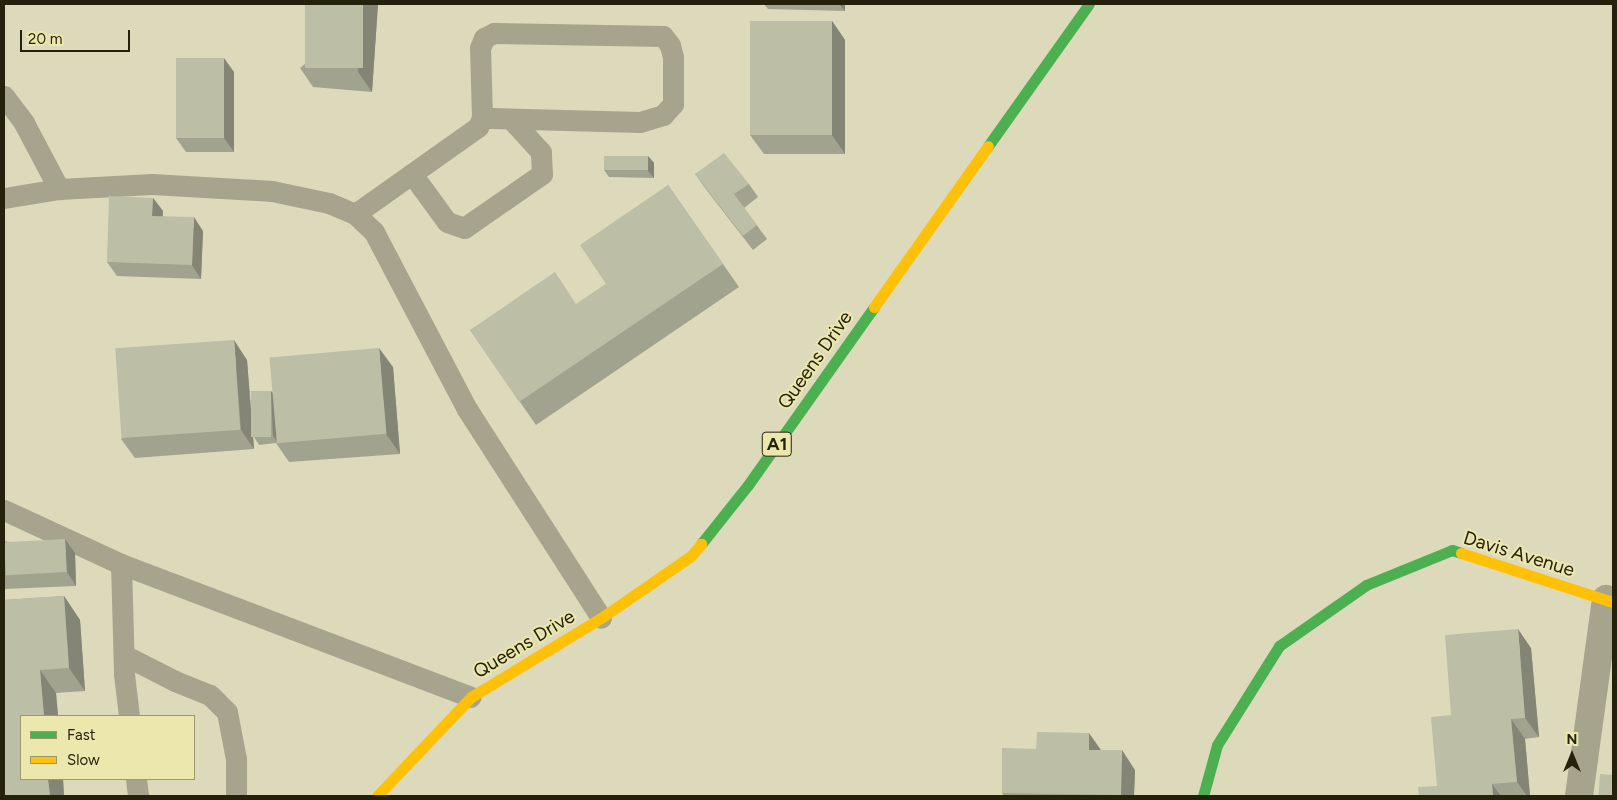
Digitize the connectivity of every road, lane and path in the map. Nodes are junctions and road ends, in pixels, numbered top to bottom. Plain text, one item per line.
1 (1089, 4) edge
2 (4, 96) edge
3 (482, 118) junction
4 (511, 119) junction
5 (412, 174) junction
6 (59, 189) junction
7 (4, 198) edge
8 (355, 214) junction
9 (4, 510) edge
10 (121, 564) junction
11 (1610, 601) edge
12 (601, 618) junction
13 (124, 655) junction
14 (471, 697) junction
15 (129, 715) edge
16 (136, 780) edge
17 (138, 796) edge
18 (236, 796) edge
19 (377, 796) edge
20 (1203, 796) edge
21 (1579, 796) edge

1 - 12 main road, Queens Drive / A1
2 - 6 lane
3 - 4 lane
3 - 4 lane
3 - 5 lane
4 - 5 lane
5 - 8 lane
6 - 7 lane
6 - 8 lane
8 - 12 lane
9 - 10 lane
10 - 13 lane
10 - 14 lane
11 - 20 main road, Davis Avenue
11 - 21 street
12 - 14 main road, Queens Drive / A1
13 - 15 lane
13 - 18 lane
14 - 19 main road, Queens Drive / A1
16 - 17 lane

